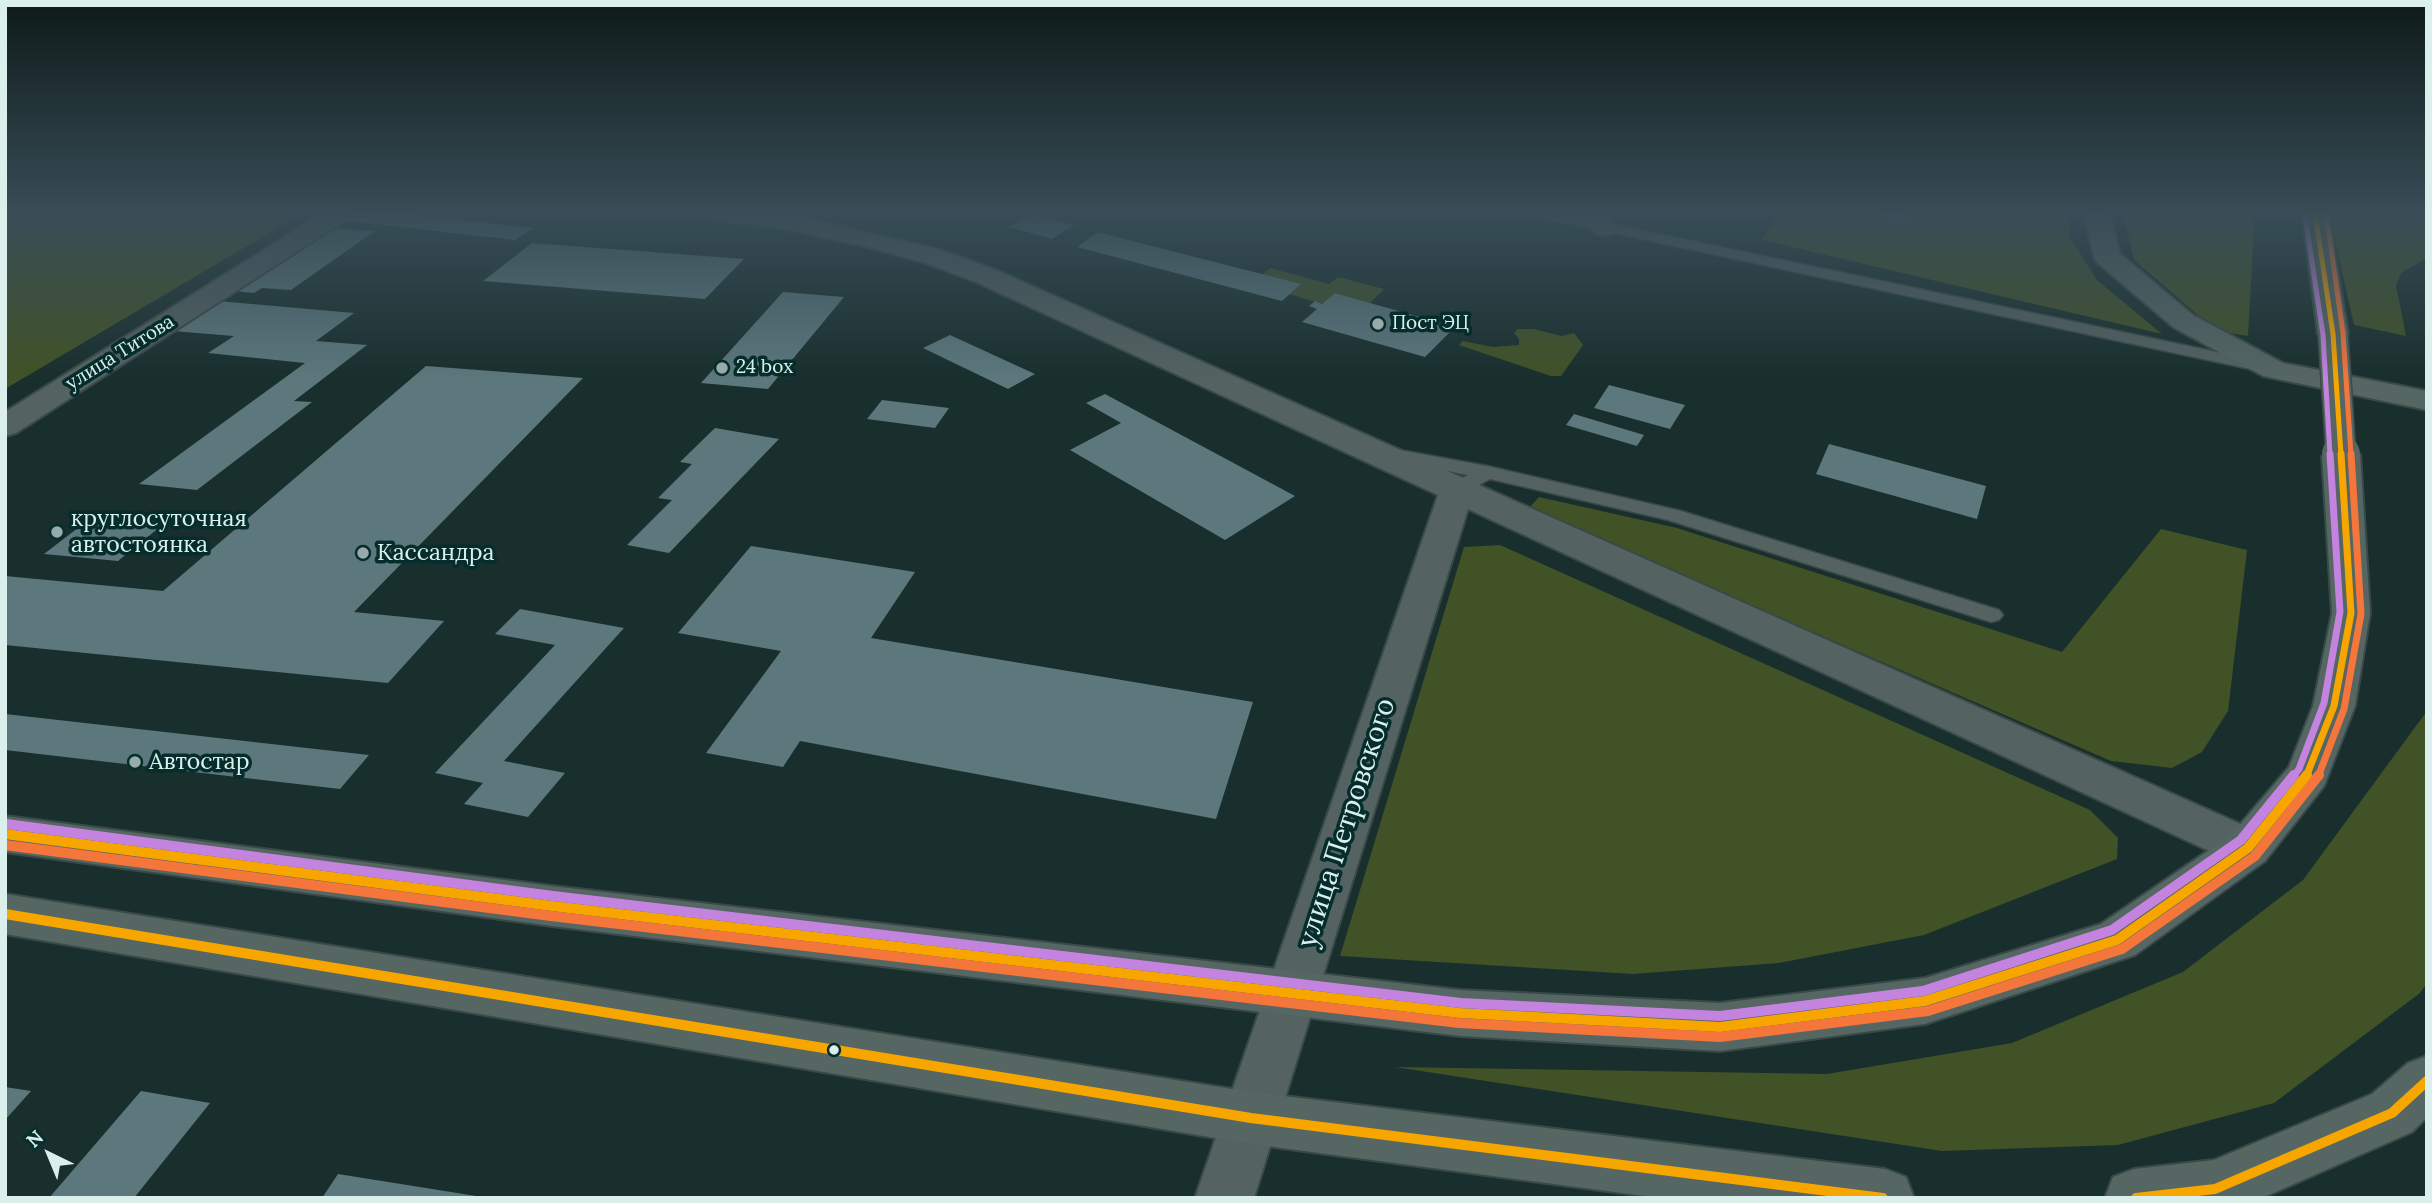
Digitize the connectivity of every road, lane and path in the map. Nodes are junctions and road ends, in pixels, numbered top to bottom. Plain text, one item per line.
1 (252, 269) edge
2 (967, 269) edge
3 (1816, 269) edge
4 (2121, 269) edge
5 (2323, 269) edge
6 (2274, 369) junction
7 (2427, 401) edge
8 (5, 426) edge
9 (1472, 481) junction
10 (1991, 615) dead end
11 (5, 834) edge
12 (2248, 848) junction
13 (5, 914) edge
14 (1291, 992) junction
15 (2427, 1081) edge
16 (1251, 1118) junction
17 (1224, 1198) edge
18 (1885, 1198) edge
19 (2134, 1198) edge

1 - 8 street, улица Титова
2 - 9 street
3 - 6 lane
4 - 6 main road
5 - 12 main road, bridge
6 - 7 main road
9 - 10 lane
9 - 12 street
9 - 14 street, улица Петровского
11 - 14 main road
12 - 14 main road
13 - 16 main road
14 - 16 street, улица Петровского
15 - 19 main road
16 - 17 street, улица Петровского
16 - 18 main road

